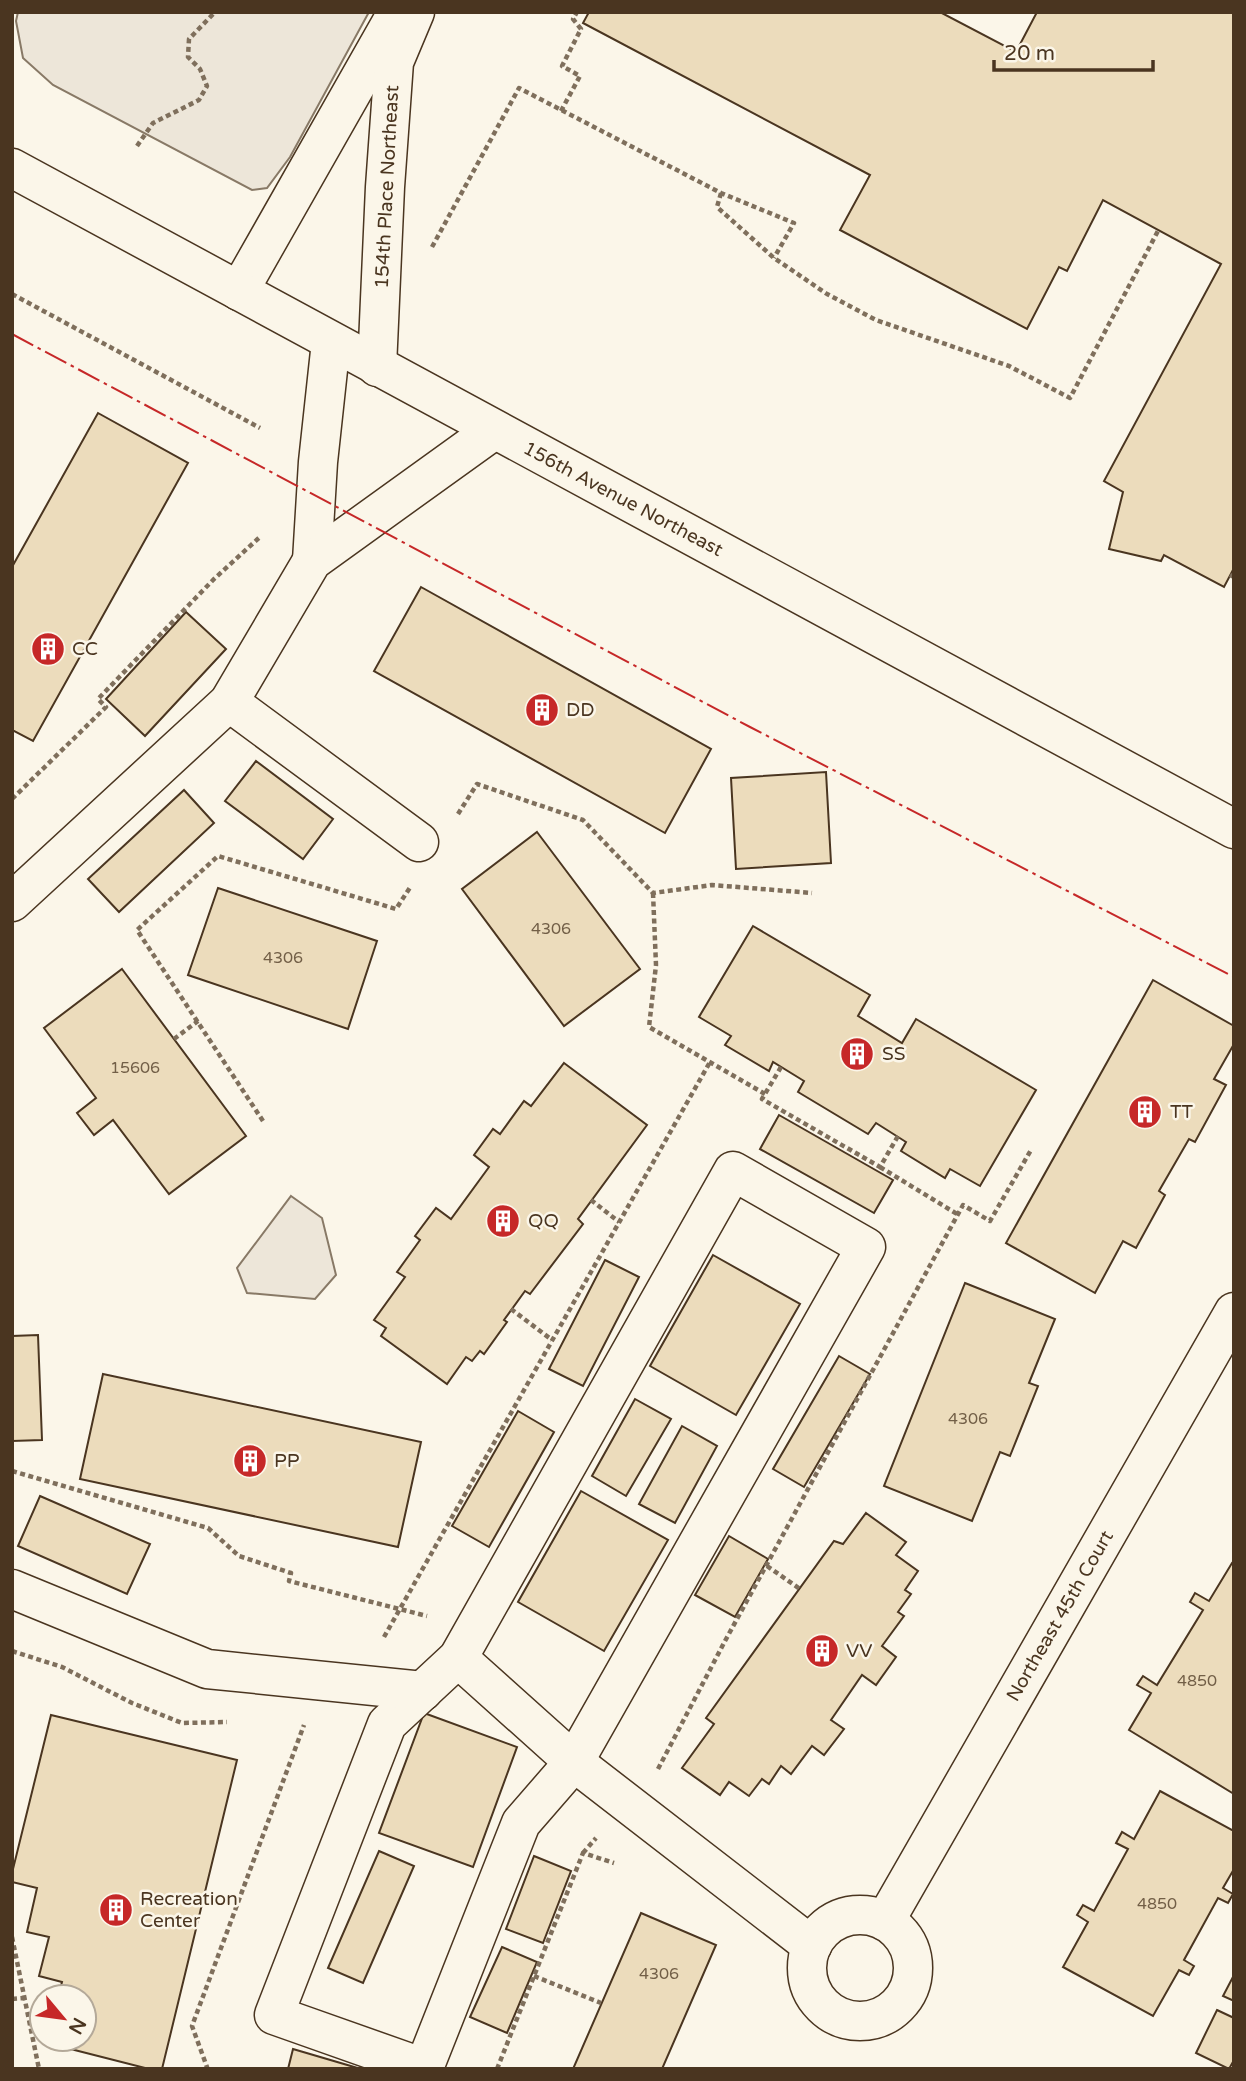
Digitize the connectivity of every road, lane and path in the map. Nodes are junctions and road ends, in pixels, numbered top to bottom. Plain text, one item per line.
1 (215, 12) edge
2 (398, 12) edge
3 (415, 12) edge
4 (577, 12) edge
5 (561, 111) junction
6 (137, 146) dead end
7 (12, 169) edge
8 (721, 193) junction
9 (443, 226) dead end
10 (1159, 229) dead end
11 (774, 258) junction
12 (239, 291) junction
13 (12, 294) edge
14 (331, 342) junction
15 (377, 367) junction
16 (260, 428) dead end
17 (494, 430) junction
18 (261, 536) dead end
19 (312, 561) junction
20 (229, 702) junction
21 (12, 799) edge
22 (455, 818) dead end
23 (1234, 829) edge
24 (418, 859) joint
25 (653, 893) junction
26 (812, 893) dead end
27 (12, 902) edge
28 (198, 1021) junction
29 (174, 1038) dead end
30 (710, 1062) junction
31 (781, 1067) dead end
32 (765, 1094) junction
33 (263, 1121) dead end
34 (898, 1136) dead end
35 (1031, 1150) dead end
36 (880, 1167) junction
37 (591, 1200) dead end
38 (957, 1214) junction
39 (619, 1222) junction
40 (511, 1309) dead end
41 (1234, 1312) edge
42 (552, 1340) junction
43 (12, 1471) edge
44 (767, 1566) junction
45 (12, 1589) edge
46 (800, 1589) dead end
47 (399, 1608) junction
48 (435, 1618) dead end
49 (384, 1637) dead end
50 (12, 1650) edge
51 (458, 1658) junction
52 (423, 1691) junction
53 (292, 1721) dead end
54 (237, 1722) dead end
55 (574, 1762) junction
56 (628, 1804) junction
57 (583, 1853) junction
58 (614, 1863) dead end
59 (886, 1921) junction
60 (12, 1937) edge
61 (812, 1946) junction
62 (534, 1976) junction
63 (25, 1998) junction
64 (12, 1999) edge
65 (601, 2003) dead end
66 (28, 2014) edge
67 (206, 2068) edge
68 (497, 2069) edge

1 - 6 path
2 - 12 street, 154th Place Northeast
3 - 15 street, 154th Place Northeast
4 - 5 path
5 - 8 path
5 - 9 path
7 - 12 street, 156th Avenue Northeast
8 - 11 path
8 - 11 path
10 - 11 path
12 - 14 street, 156th Avenue Northeast
13 - 16 path
14 - 15 street, 156th Avenue Northeast
14 - 19 street
15 - 17 street, 156th Avenue Northeast
17 - 19 street
17 - 23 street, 156th Avenue Northeast
18 - 21 path
19 - 20 street
20 - 24 street
20 - 27 street
22 - 25 path
24 - 28 path
25 - 26 path
25 - 30 path
28 - 29 path
28 - 33 path
30 - 32 path
30 - 39 path
31 - 32 path
32 - 36 path
34 - 36 path
35 - 38 path
36 - 38 path
37 - 39 path
38 - 44 path
39 - 42 path
40 - 42 path
41 - 59 street, Northeast 45th Court
42 - 47 path
43 - 47 path
44 - 46 path
44 - 56 path
45 - 52 street
47 - 48 path
47 - 49 path
50 - 54 path
51 - 52 street
51 - 55 street
51 - 55 street
52 - 55 street
53 - 67 path
55 - 56 street
56 - 57 path
56 - 61 street
57 - 58 path
57 - 62 path
59 - 61 street
59 - 61 street
60 - 63 path
62 - 65 path
62 - 68 path
63 - 64 path
63 - 66 path

